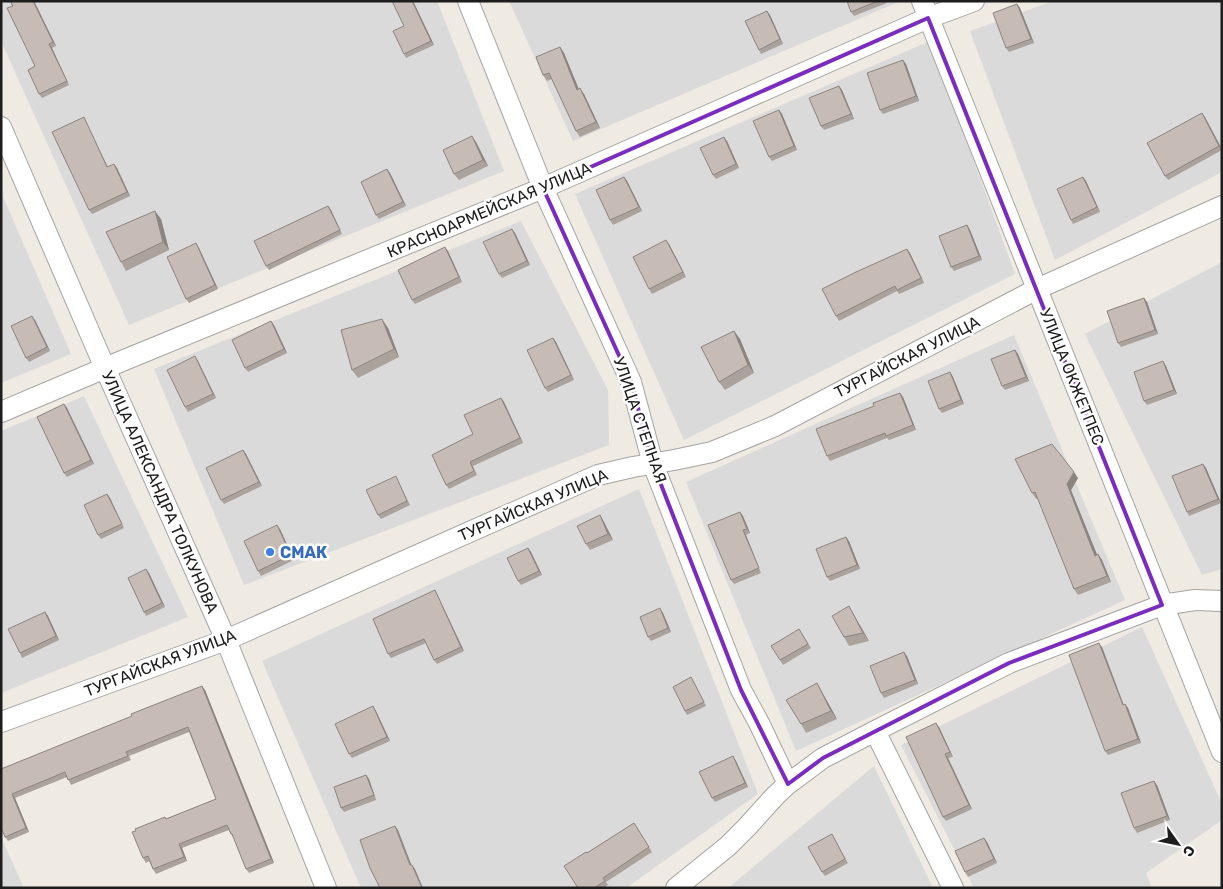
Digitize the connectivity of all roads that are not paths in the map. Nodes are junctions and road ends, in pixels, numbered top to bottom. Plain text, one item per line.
1 (468, 1) edge
2 (974, 1) edge
3 (925, 10) edge
4 (1, 127) edge
5 (543, 188) junction
6 (1222, 206) edge
7 (1037, 289) junction
8 (105, 368) junction
9 (1, 412) edge
10 (653, 464) junction
11 (1222, 601) edge
12 (1162, 605) junction
13 (226, 640) junction
14 (1, 722) edge
15 (875, 730) junction
16 (1222, 752) edge
17 (788, 784) junction
18 (326, 888) edge
19 (676, 888) edge
20 (953, 888) edge

1 - 5 street, УЛИЦА СТЕПНАЯ
2 - 3 street, КРАСНОАРМЕЙСКАЯ УЛИЦА
3 - 5 street, КРАСНОАРМЕЙСКАЯ УЛИЦА
3 - 7 street, УЛИЦА ОКЖЕТПЕС
4 - 8 street, УЛИЦА АЛЕКСАНДРА ТОЛКУНОВА
5 - 8 street, КРАСНОАРМЕЙСКАЯ УЛИЦА
5 - 10 street, УЛИЦА СТЕПНАЯ
6 - 7 street, ТУРГАЙСКАЯ УЛИЦА
7 - 10 street, ТУРГАЙСКАЯ УЛИЦА
7 - 12 street, УЛИЦА ОКЖЕТПЕС
8 - 9 street, КРАСНОАРМЕЙСКАЯ УЛИЦА
8 - 13 street, УЛИЦА АЛЕКСАНДРА ТОЛКУНОВА
10 - 13 street, ТУРГАЙСКАЯ УЛИЦА
10 - 17 street, УЛИЦА СТЕПНАЯ
11 - 12 street
12 - 15 street
12 - 16 street, УЛИЦА ОКЖЕТПЕС
13 - 14 street, ТУРГАЙСКАЯ УЛИЦА
13 - 18 street, УЛИЦА АЛЕКСАНДРА ТОЛКУНОВА
15 - 17 street
15 - 20 street
17 - 19 street

